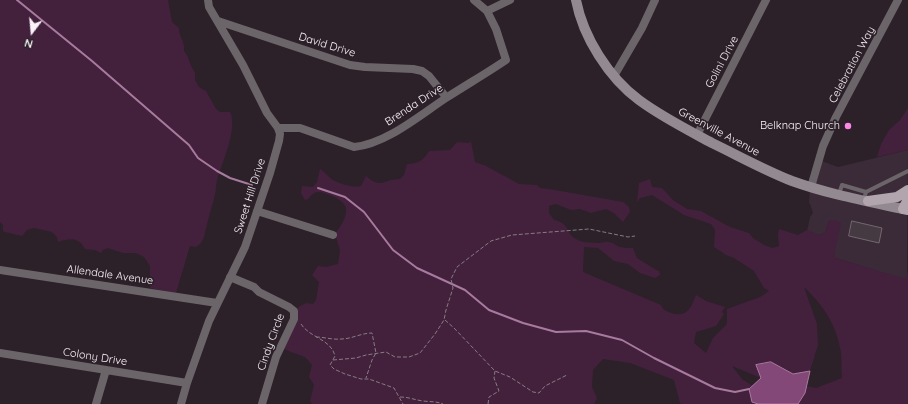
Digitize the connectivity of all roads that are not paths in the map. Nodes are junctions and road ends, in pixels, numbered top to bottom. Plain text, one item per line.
1 (208, 0) edge
2 (474, 0) edge
3 (510, 0) edge
4 (576, 0) edge
5 (655, 0) edge
6 (766, 0) edge
7 (898, 0) edge
8 (487, 11) junction
9 (218, 21) junction
10 (614, 76) junction
11 (446, 98) junction
12 (278, 128) junction
13 (697, 135) junction
14 (908, 171) edge
15 (811, 186) junction
16 (908, 190) edge
17 (866, 198) junction
18 (908, 199) edge
19 (906, 209) edge
20 (258, 211) junction
21 (333, 235) dead end
22 (0, 270) edge
23 (230, 278) junction
24 (217, 303) junction
25 (0, 353) edge
26 (106, 370) junction
27 (187, 383) junction
28 (96, 404) edge
29 (181, 404) edge
30 (262, 404) edge

1 - 9 street
2 - 8 street
3 - 8 street
4 - 10 street, Greenville Avenue
5 - 10 street
6 - 13 street, Golini Drive
7 - 15 street, Celebration Way
8 - 11 street, Brenda Drive
9 - 11 street, David Drive
9 - 12 street
10 - 13 street, Greenville Avenue
11 - 12 street, Brenda Drive
12 - 20 street, Sweet Hill Drive
13 - 15 street, Greenville Avenue
14 - 17 lane
15 - 17 street, Greenville Avenue
16 - 17 main road
17 - 19 street, Greenville Avenue
18 - 19 main road
20 - 21 street
20 - 23 street, Sweet Hill Drive
22 - 24 street, Allendale Avenue
23 - 24 street, Sweet Hill Drive
23 - 30 street, Cindy Circle
24 - 27 street, Sweet Hill Drive
25 - 26 street, Colony Drive
26 - 27 street, Colony Drive
26 - 28 street
27 - 29 street, Sweet Hill Drive

